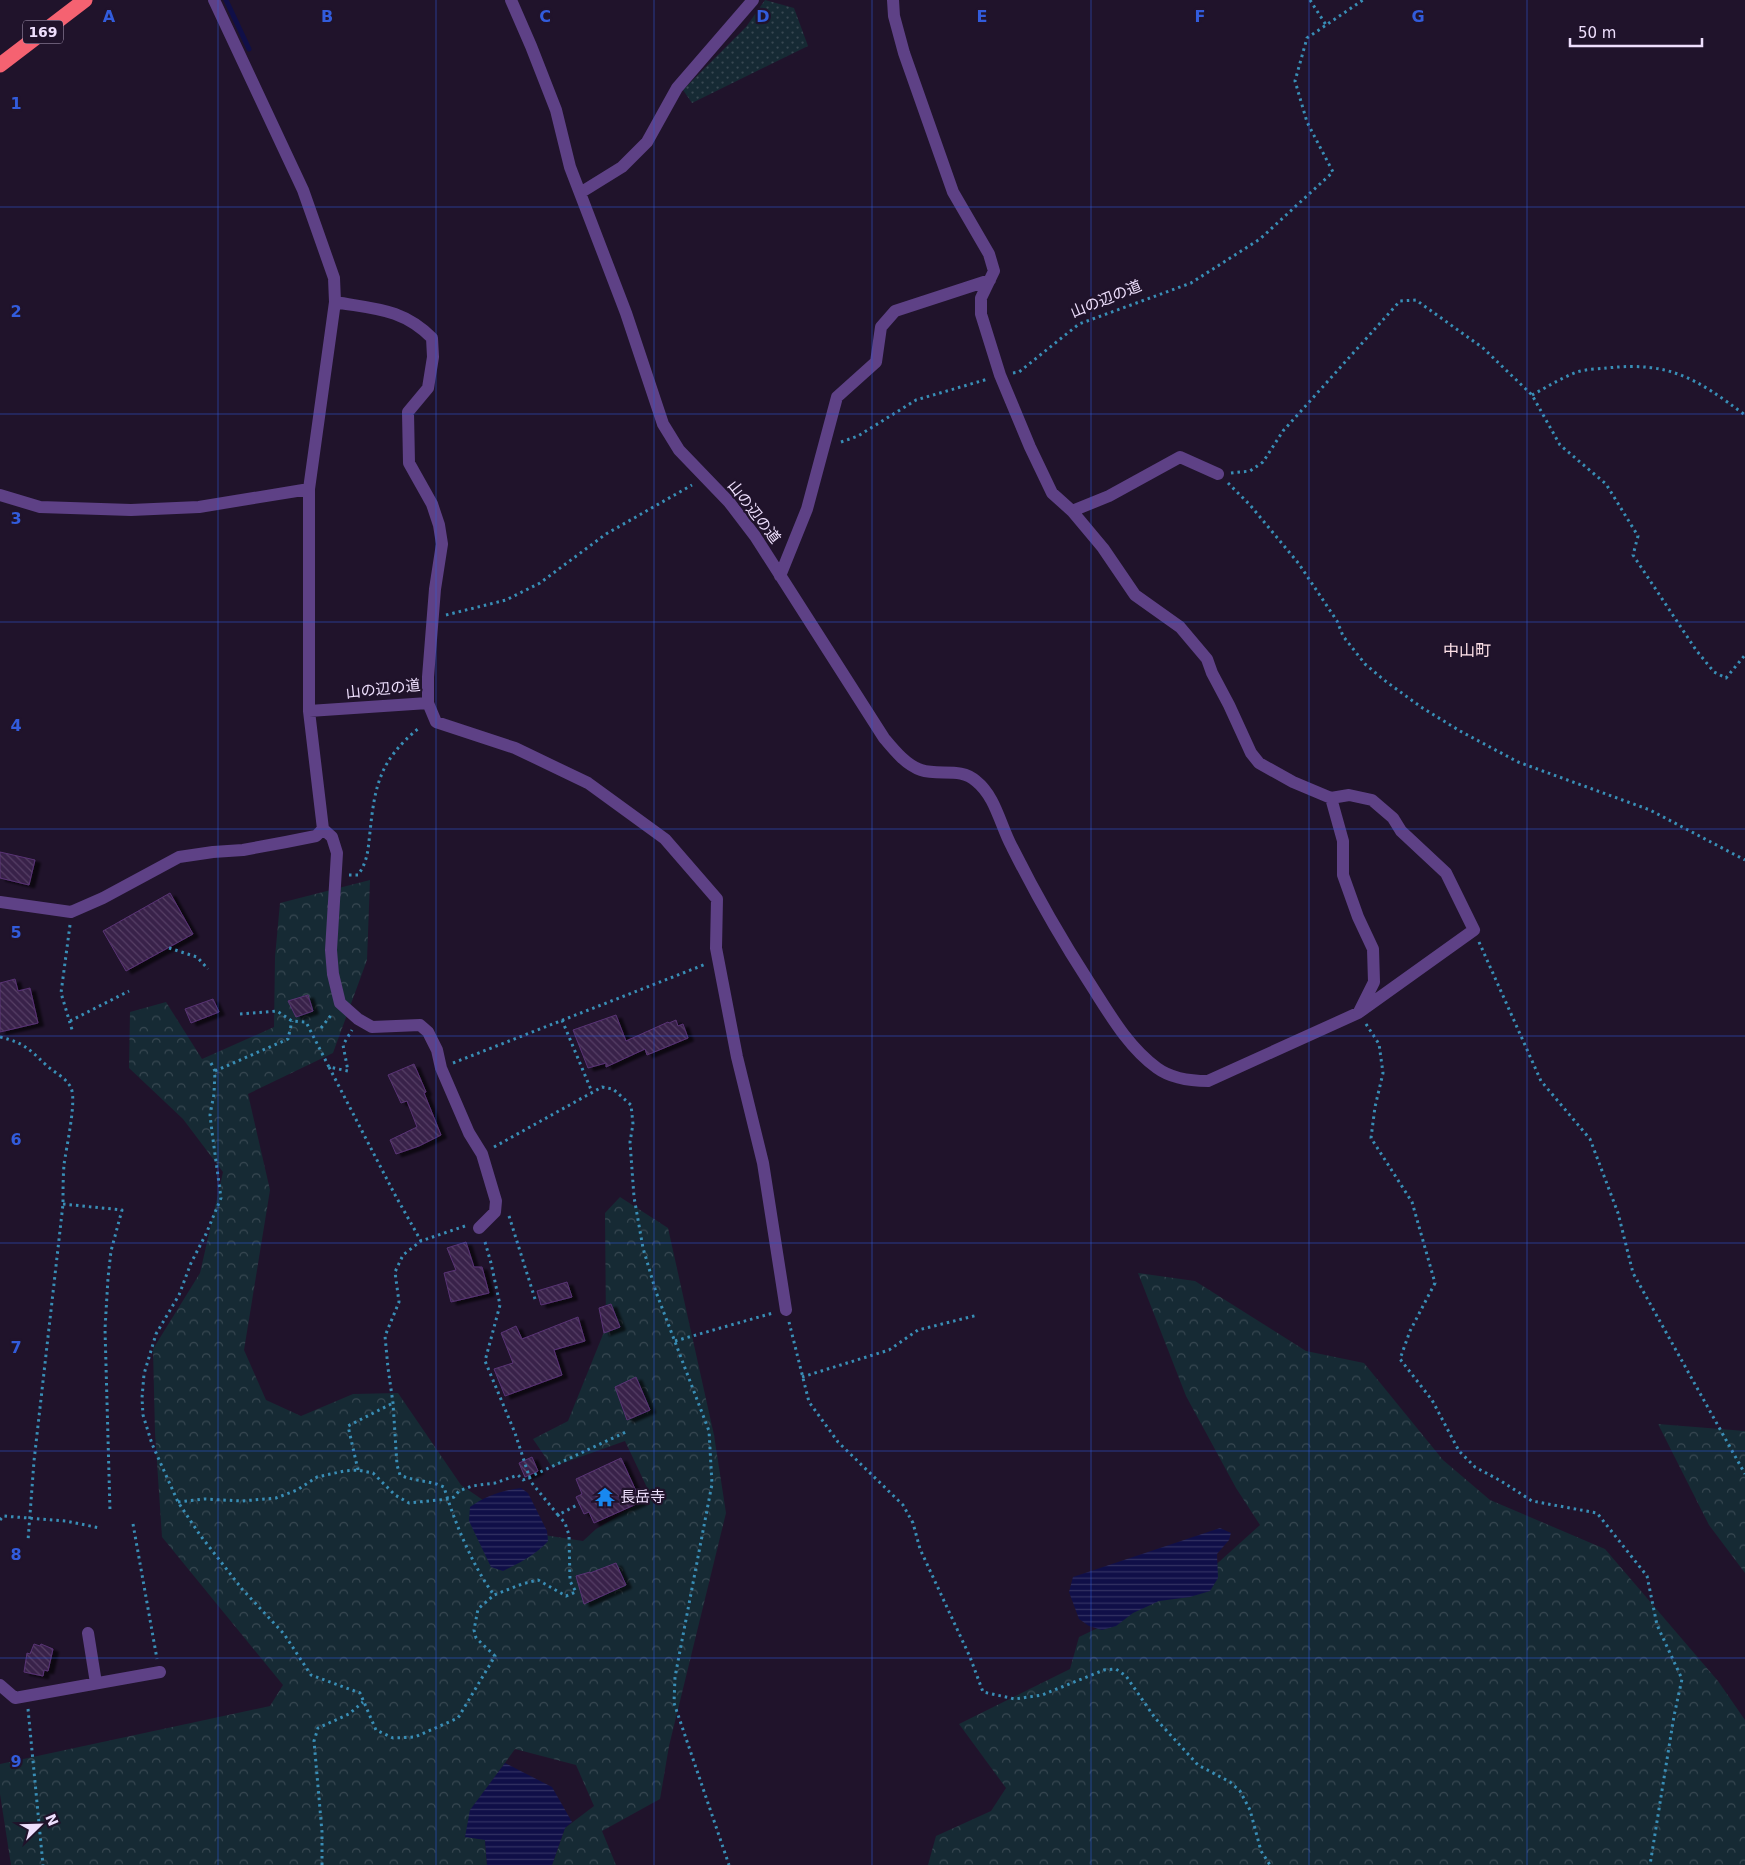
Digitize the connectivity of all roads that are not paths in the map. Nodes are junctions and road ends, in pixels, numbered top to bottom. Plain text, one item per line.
1 (85, 0) edge
2 (214, 0) edge
3 (511, 0) edge
4 (753, 0) edge
5 (893, 0) edge
6 (0, 65) edge
7 (580, 193) junction
8 (990, 280) junction
9 (335, 302) junction
10 (1218, 474) road end
11 (309, 489) junction
12 (0, 494) edge
13 (1072, 510) junction
14 (780, 576) junction
15 (428, 703) junction
16 (309, 712) junction
17 (1331, 798) junction
18 (323, 829) junction
19 (0, 902) edge
20 (1358, 1013) junction
21 (479, 1228) road end
22 (786, 1310) road end
23 (88, 1633) dead end
24 (160, 1672) road end
25 (96, 1683) junction
26 (0, 1685) edge

1 - 6 highway, 169
2 - 9 street
3 - 7 street
4 - 7 street
5 - 8 street
7 - 14 street, 山の辺の道
8 - 13 street
8 - 14 street, 山の辺の道
9 - 11 street
9 - 15 street, 山の辺の道
10 - 13 street
11 - 12 street
11 - 16 street
13 - 17 street
14 - 20 street
15 - 16 street, 山の辺の道
15 - 22 street
16 - 18 street
17 - 20 street
17 - 20 street
18 - 19 street
18 - 21 street
23 - 25 street
24 - 25 street
25 - 26 street

